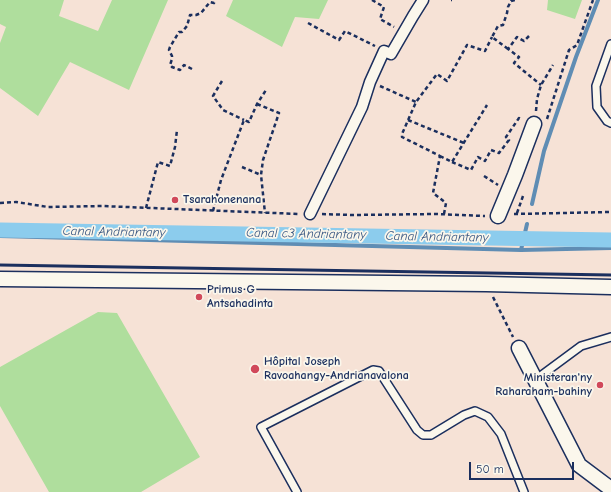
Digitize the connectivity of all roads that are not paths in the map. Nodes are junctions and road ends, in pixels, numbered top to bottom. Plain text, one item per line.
1 (423, 0) edge
2 (611, 44) edge
3 (611, 123) edge
4 (534, 124) road end
5 (310, 214) dead end
6 (498, 216) dead end
7 (0, 279) edge
8 (611, 287) edge
9 (611, 337) edge
10 (519, 348) road end
11 (535, 380) junction
12 (611, 489) edge
13 (297, 492) edge
14 (524, 492) edge

1 - 5 street
2 - 3 lane
4 - 6 street
7 - 8 street
9 - 11 lane
10 - 11 street
11 - 12 street
13 - 14 lane

